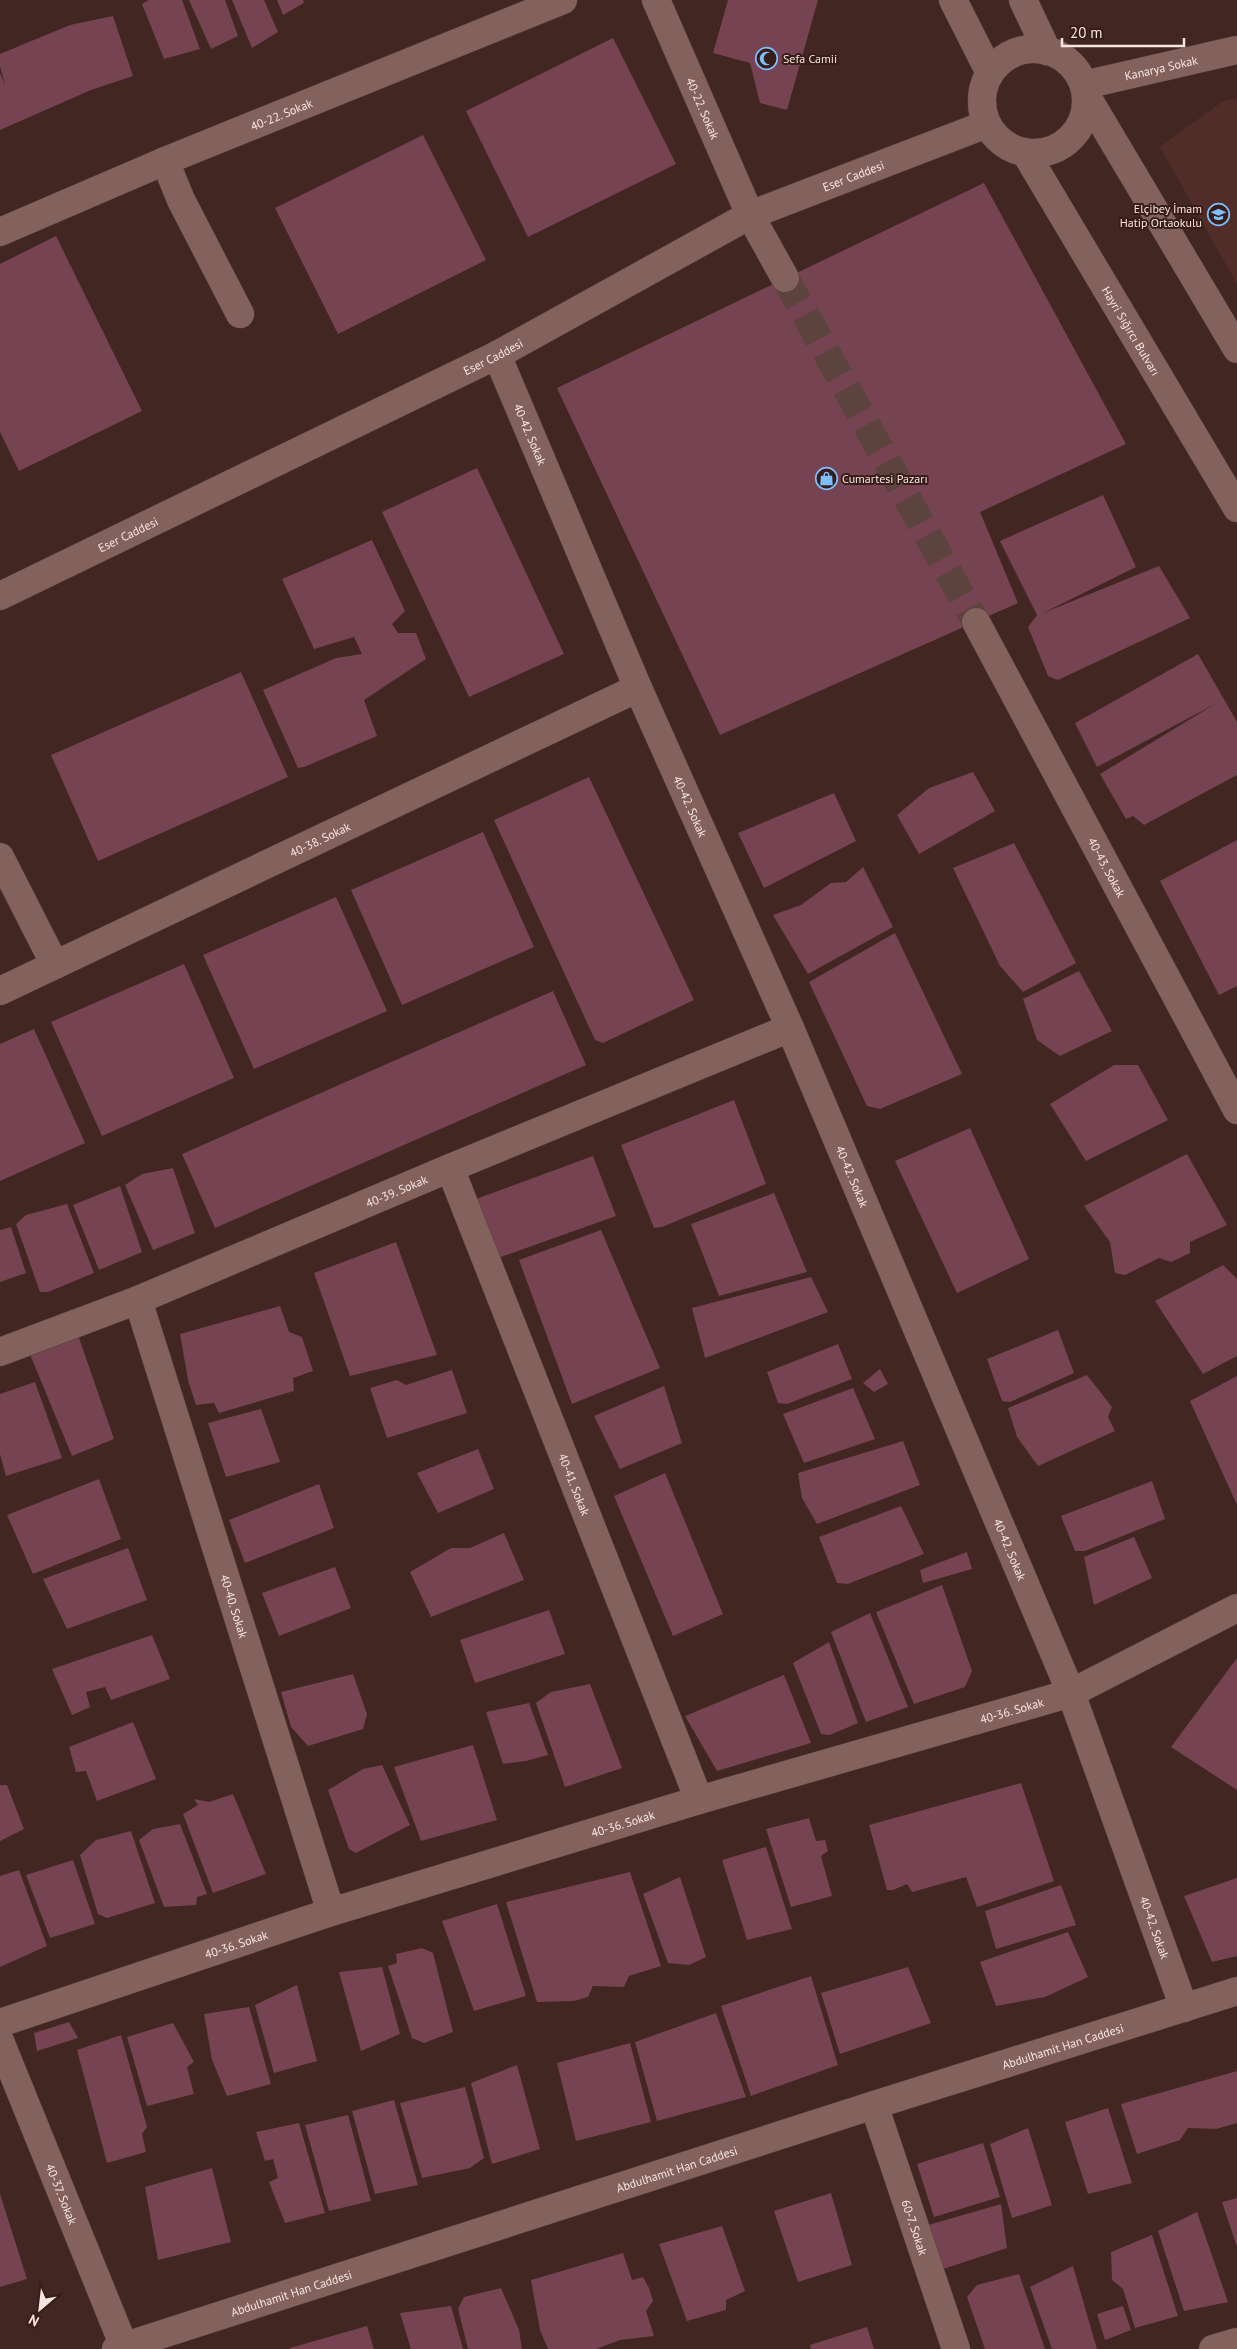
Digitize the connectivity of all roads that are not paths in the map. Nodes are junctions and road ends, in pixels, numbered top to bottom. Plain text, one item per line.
1 (563, 0) edge
2 (656, 0) edge
3 (953, 0) edge
4 (1023, 0) edge
5 (1237, 50) edge
6 (1047, 51) junction
7 (990, 73) junction
8 (1085, 91) junction
9 (987, 124) junction
10 (1025, 152) junction
11 (165, 161) junction
12 (750, 215) junction
13 (0, 232) edge
14 (785, 278) tunnel mouth
15 (240, 314) dead end
16 (1237, 349) edge
17 (497, 356) junction
18 (1237, 508) edge
19 (0, 596) edge
20 (976, 622) tunnel mouth
21 (638, 688) junction
22 (0, 857) edge
23 (55, 965) junction
24 (0, 991) edge
25 (790, 1028) junction
26 (1237, 1110) edge
27 (450, 1168) junction
28 (138, 1300) junction
29 (0, 1352) edge
30 (1237, 1608) edge
31 (1071, 1693) junction
32 (699, 1800) junction
33 (331, 1912) junction
34 (1237, 1991) edge
35 (1184, 2008) junction
36 (0, 2023) edge
37 (0, 2041) edge
38 (874, 2105) junction
39 (1237, 2342) edge
40 (122, 2348) edge
41 (956, 2349) edge
42 (1213, 2349) edge

1 - 11 street, 40-22. Sokak
2 - 12 street, 40-22. Sokak
3 - 7 street
4 - 6 street
5 - 8 street, Kanarya Sokak
6 - 7 street
6 - 8 street
7 - 9 street
8 - 10 street
8 - 16 street
9 - 10 street
9 - 12 street, Eser Caddesi
10 - 18 street, Hayri Sığırcı Bulvarı
11 - 13 street, 40-22. Sokak
11 - 15 street
12 - 14 street, 40-22. Sokak
12 - 17 street, Eser Caddesi
17 - 19 street, Eser Caddesi
17 - 21 street, 40-42. Sokak
20 - 26 street, 40-43. Sokak
21 - 23 street, 40-38. Sokak
21 - 25 street, 40-42. Sokak
22 - 23 street
23 - 24 street, 40-38. Sokak
25 - 27 street, 40-39. Sokak
25 - 31 street, 40-42. Sokak
27 - 28 street, 40-39. Sokak
27 - 32 street, 40-41. Sokak
28 - 29 street, 40-39. Sokak
28 - 33 street, 40-40. Sokak
30 - 31 street, 40-36. Sokak
31 - 32 street, 40-36. Sokak
31 - 35 street, 40-42. Sokak
32 - 33 street, 40-36. Sokak
33 - 36 street, 40-36. Sokak
34 - 35 street, Abdulhamit Han Caddesi
35 - 38 street, Abdulhamit Han Caddesi
37 - 40 street, 40-37. Sokak
38 - 40 street, Abdulhamit Han Caddesi
38 - 41 street, 60-7. Sokak
39 - 42 street

